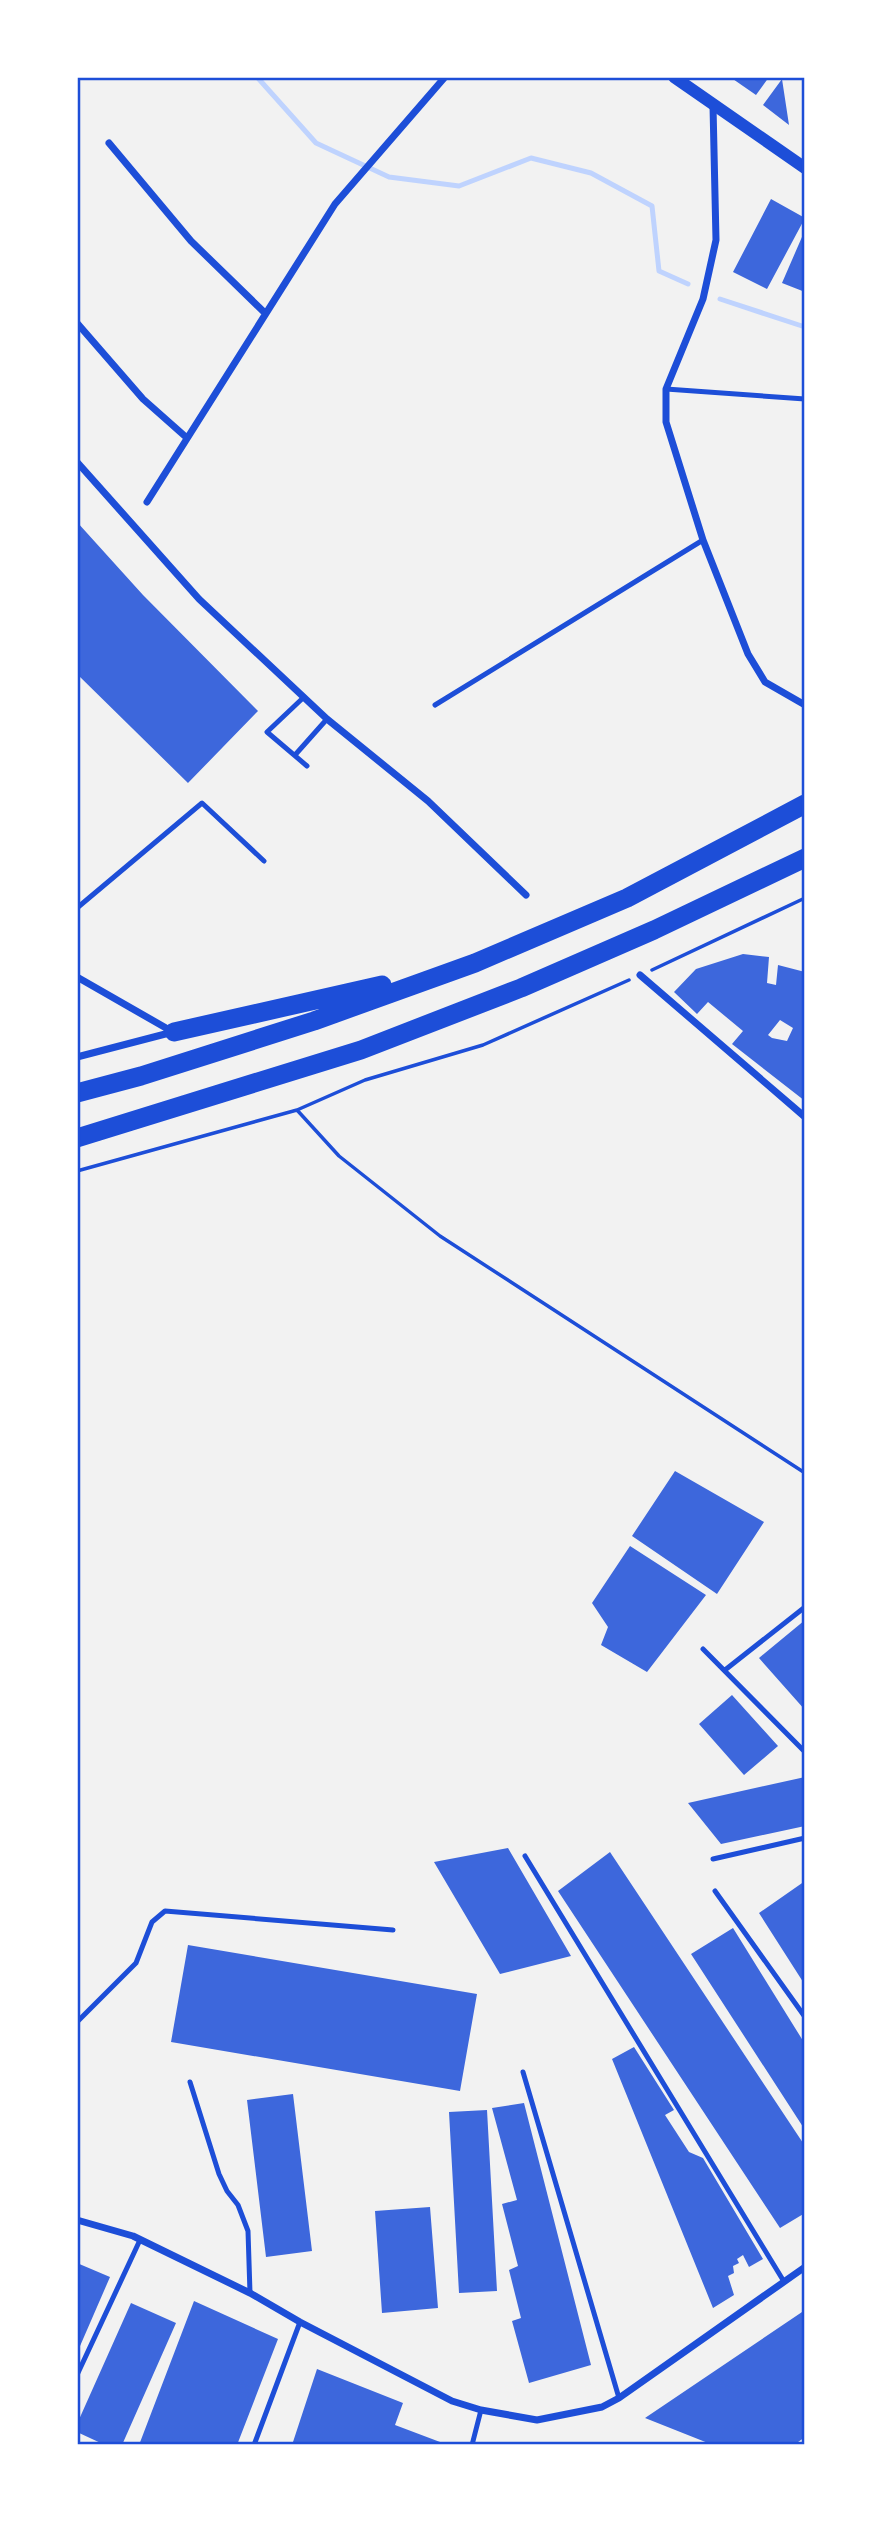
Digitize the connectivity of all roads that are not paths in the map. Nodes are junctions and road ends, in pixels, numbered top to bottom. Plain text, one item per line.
1 (445, 77) edge
2 (674, 77) edge
3 (713, 106) junction
4 (109, 143) dead end
5 (805, 168) edge
6 (265, 313) junction
7 (77, 323) edge
8 (666, 389) junction
9 (805, 399) edge
10 (187, 438) junction
11 (77, 462) edge
12 (146, 502) dead end
13 (703, 540) junction
14 (304, 697) junction
15 (435, 705) dead end
16 (805, 705) edge
17 (327, 719) junction
18 (295, 755) junction
19 (307, 766) dead end
20 (805, 804) edge
21 (805, 858) edge
22 (264, 861) dead end
23 (526, 895) dead end
24 (77, 906) edge
25 (475, 962) junction
26 (640, 975) road end
27 (77, 977) edge
28 (174, 1032) junction
29 (77, 1057) edge
30 (77, 1093) edge
31 (805, 1116) edge
32 (77, 1138) edge
33 (805, 1607) edge
34 (703, 1649) dead end
35 (725, 1670) junction
36 (805, 1752) edge
37 (805, 1839) edge
38 (525, 1856) dead end
39 (713, 1859) dead end
40 (715, 1891) dead end
41 (393, 1930) dead end
42 (805, 2017) edge
43 (77, 2022) edge
44 (523, 2072) dead end
45 (190, 2082) dead end
46 (77, 2220) edge
47 (139, 2240) junction
48 (805, 2267) edge
49 (783, 2280) junction
50 (250, 2293) junction
51 (300, 2322) junction
52 (77, 2375) edge
53 (619, 2398) junction
54 (481, 2410) junction
55 (254, 2445) edge
56 (472, 2445) edge

1 - 6 street
2 - 3 street
3 - 5 street
3 - 8 street
4 - 6 street
6 - 10 street
7 - 10 street
8 - 9 lane
8 - 13 street
10 - 12 street
11 - 14 street
13 - 15 lane
13 - 16 street
14 - 17 street
14 - 18 lane
17 - 18 lane
17 - 23 street
18 - 19 lane
20 - 25 highway
21 - 32 highway
22 - 24 lane
25 - 28 highway
25 - 30 highway
26 - 31 street
27 - 28 street
28 - 29 street
33 - 35 lane
34 - 35 lane
35 - 36 lane
37 - 39 lane
38 - 49 lane
40 - 42 lane
41 - 43 lane
44 - 53 lane
45 - 50 lane
46 - 47 street
47 - 50 street
47 - 52 lane
48 - 49 street
49 - 53 street
50 - 51 street
51 - 54 street
51 - 55 lane
53 - 54 street
54 - 56 lane

